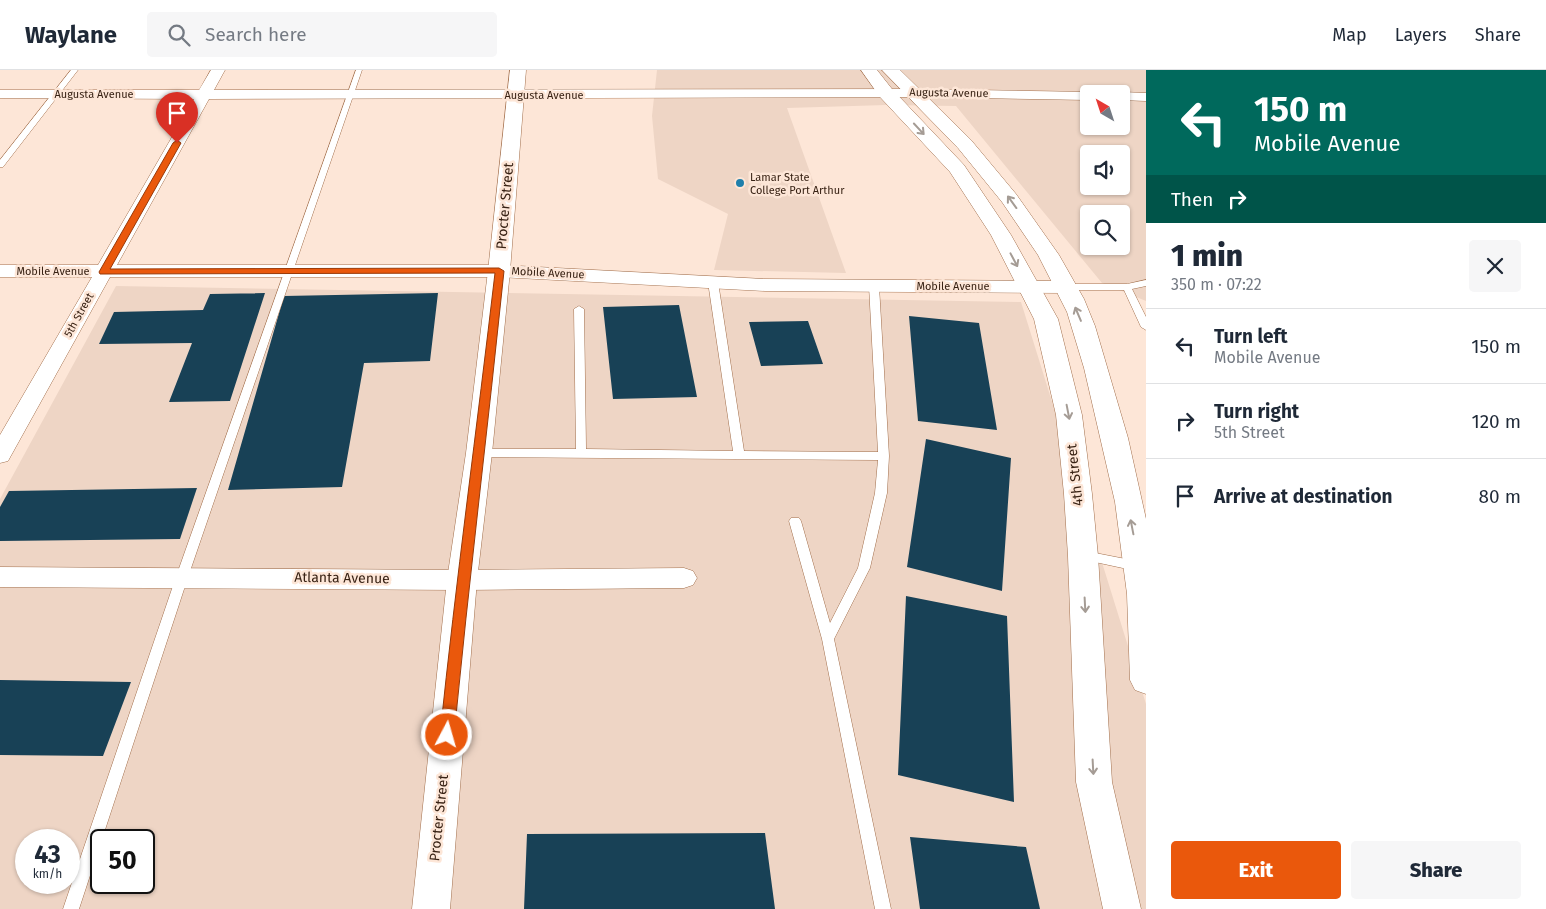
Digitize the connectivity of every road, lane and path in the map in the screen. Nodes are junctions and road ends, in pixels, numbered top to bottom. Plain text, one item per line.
1 (75, 70) edge
2 (218, 70) edge
3 (359, 70) edge
4 (518, 70) edge
5 (869, 70) edge
6 (890, 70) edge
7 (886, 93) junction
8 (915, 93) junction
9 (0, 94) edge
10 (56, 94) junction
11 (204, 94) junction
12 (351, 95) junction
13 (515, 95) junction
14 (1080, 96) edge
15 (1130, 96) edge
16 (1146, 97) edge
17 (0, 165) edge
18 (0, 271) edge
19 (499, 271) junction
20 (104, 272) junction
21 (289, 272) junction
22 (713, 282) junction
23 (1146, 283) edge
24 (874, 286) junction
25 (1028, 286) junction
26 (1066, 287) junction
27 (1127, 287) junction
28 (579, 309) dead end
29 (1146, 327) edge
30 (480, 453) junction
31 (581, 453) junction
32 (0, 455) edge
33 (739, 455) junction
34 (884, 456) junction
35 (795, 521) dead end
36 (1083, 556) junction
37 (1143, 568) edge
38 (0, 577) edge
39 (182, 577) junction
40 (684, 578) dead end
41 (462, 580) junction
42 (828, 639) junction
43 (1146, 680) edge
44 (71, 909) edge
45 (430, 909) edge
46 (883, 909) edge
47 (1122, 909) edge

1 - 10 lane
2 - 11 street, 5th Street
3 - 12 lane
4 - 13 street, Procter Street
5 - 7 street, 4th Street
6 - 8 street
7 - 8 street, Augusta Avenue
7 - 13 street, Augusta Avenue
7 -> 25 street, 4th Street
8 - 14 street, Augusta Avenue
26 -> 8 street
9 - 10 street, Augusta Avenue
10 - 11 street, Augusta Avenue
10 - 17 lane
11 - 12 street, Augusta Avenue
11 - 20 street, 5th Street
12 - 13 street, Augusta Avenue
12 - 21 lane
13 - 19 street, Procter Street
15 - 16 street
18 - 20 street, Mobile Avenue
19 - 21 street, Mobile Avenue
19 - 22 street, Mobile Avenue
19 - 30 street, Procter Street
20 - 21 street, Mobile Avenue
20 - 32 street, 5th Street
21 - 39 lane
22 - 24 street, Mobile Avenue
22 - 33 lane
23 - 27 lane
24 - 25 street, Mobile Avenue
24 - 34 lane
25 - 26 street, Mobile Avenue
25 -> 36 street, 4th Street
26 - 27 lane
37 -> 26 street
27 - 29 lane
28 - 31 lane
30 - 31 lane
30 - 41 street, Procter Street
31 - 33 lane
33 - 34 lane
34 - 42 lane
35 - 42 lane
36 - 37 lane
36 -> 47 street, 4th Street
37 - 43 street
38 - 39 street, Atlanta Avenue
39 - 41 street, Atlanta Avenue
39 - 44 lane
40 - 41 street, Atlanta Avenue
41 - 45 street, Procter Street
42 - 46 lane

